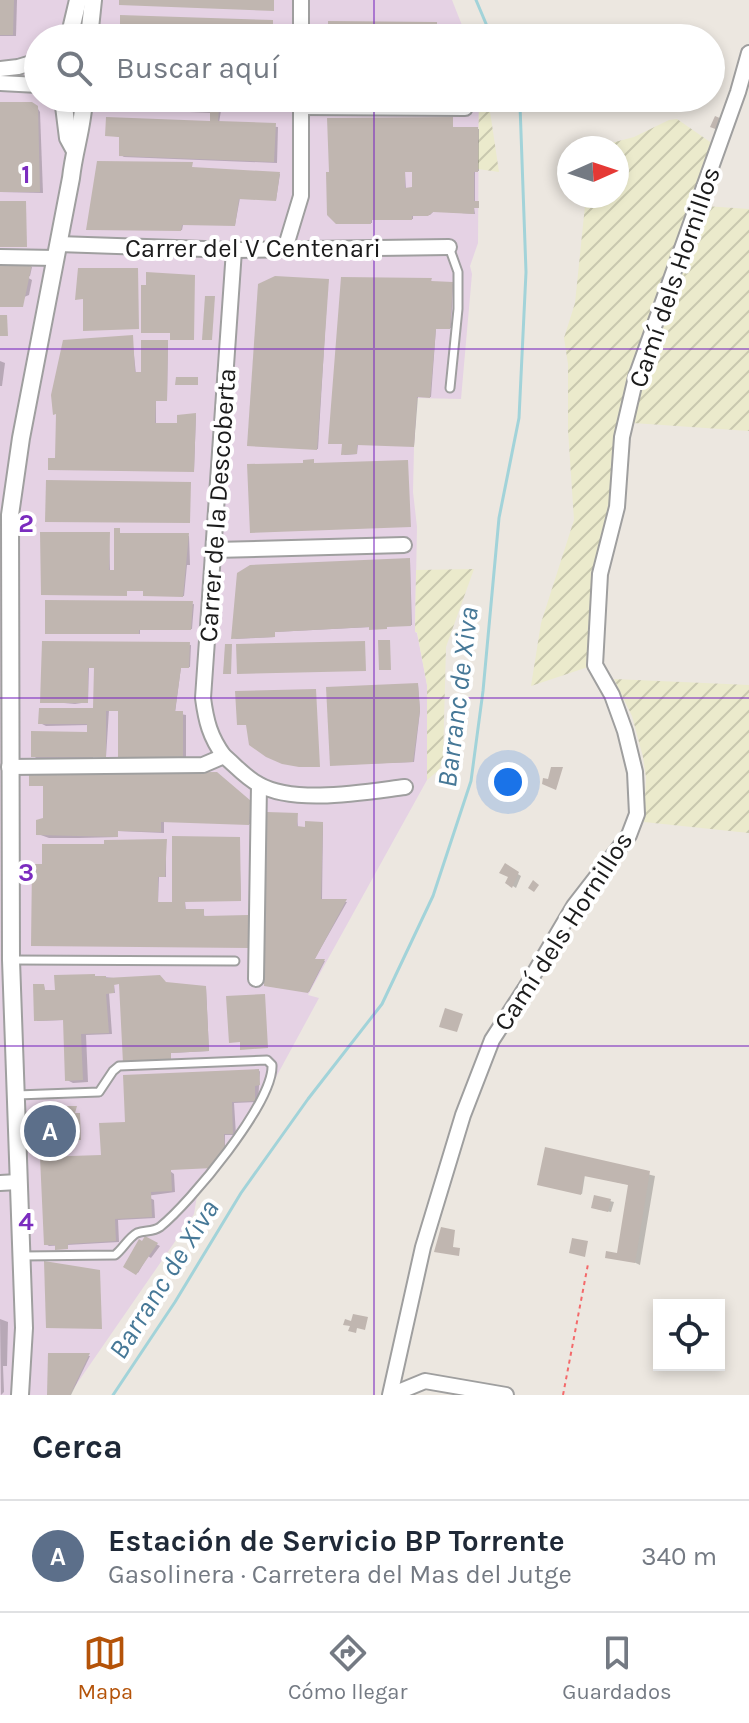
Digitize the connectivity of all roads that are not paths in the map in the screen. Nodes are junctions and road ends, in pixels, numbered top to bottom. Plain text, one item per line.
1 (78, 0) edge
2 (93, 0) edge
3 (301, 0) edge
4 (72, 24) edge
5 (90, 24) edge
6 (301, 24) edge
7 (749, 53) edge
8 (24, 65) edge
9 (0, 69) edge
10 (0, 83) edge
11 (24, 84) edge
12 (65, 112) edge
13 (83, 112) edge
14 (301, 112) edge
15 (74, 149) junction
16 (449, 247) joint
17 (285, 249) junction
18 (234, 250) junction
19 (57, 251) junction
20 (0, 257) edge
21 (450, 388) dead end
22 (5, 519) edge
23 (404, 545) dead end
24 (214, 550) junction
25 (224, 756) junction
26 (6, 761) edge
27 (259, 785) junction
28 (405, 787) dead end
29 (11, 960) junction
30 (235, 961) dead end
31 (256, 979) dead end
32 (15, 1095) junction
33 (18, 1182) junction
34 (0, 1183) edge
35 (22, 1256) junction
36 (20, 1395) edge
37 (390, 1395) edge
38 (506, 1395) edge

1 - 4 street
2 - 5 street
3 - 6 street
7 - 37 street, Camí dels Hornillos
8 - 9 street
10 - 11 street
12 - 15 street
13 - 15 street
14 - 17 street
15 - 19 street
16 - 17 street, Carrer del V Centenari
16 - 21 lane
17 - 18 street, Carrer del V Centenari
18 - 19 street, Carrer del V Centenari
18 - 24 street, Carrer de la Descoberta
19 - 20 street, Carrer del V Centenari
19 - 22 street
22 - 26 street
23 - 24 street
24 - 25 street, Carrer de la Descoberta
25 - 26 street
25 - 27 street
26 - 29 street
27 - 28 street
27 - 31 street
29 - 30 lane
29 - 32 street
32 - 33 street
32 - 35 lane
33 - 34 street
33 - 35 street
35 - 36 street
37 - 38 street

